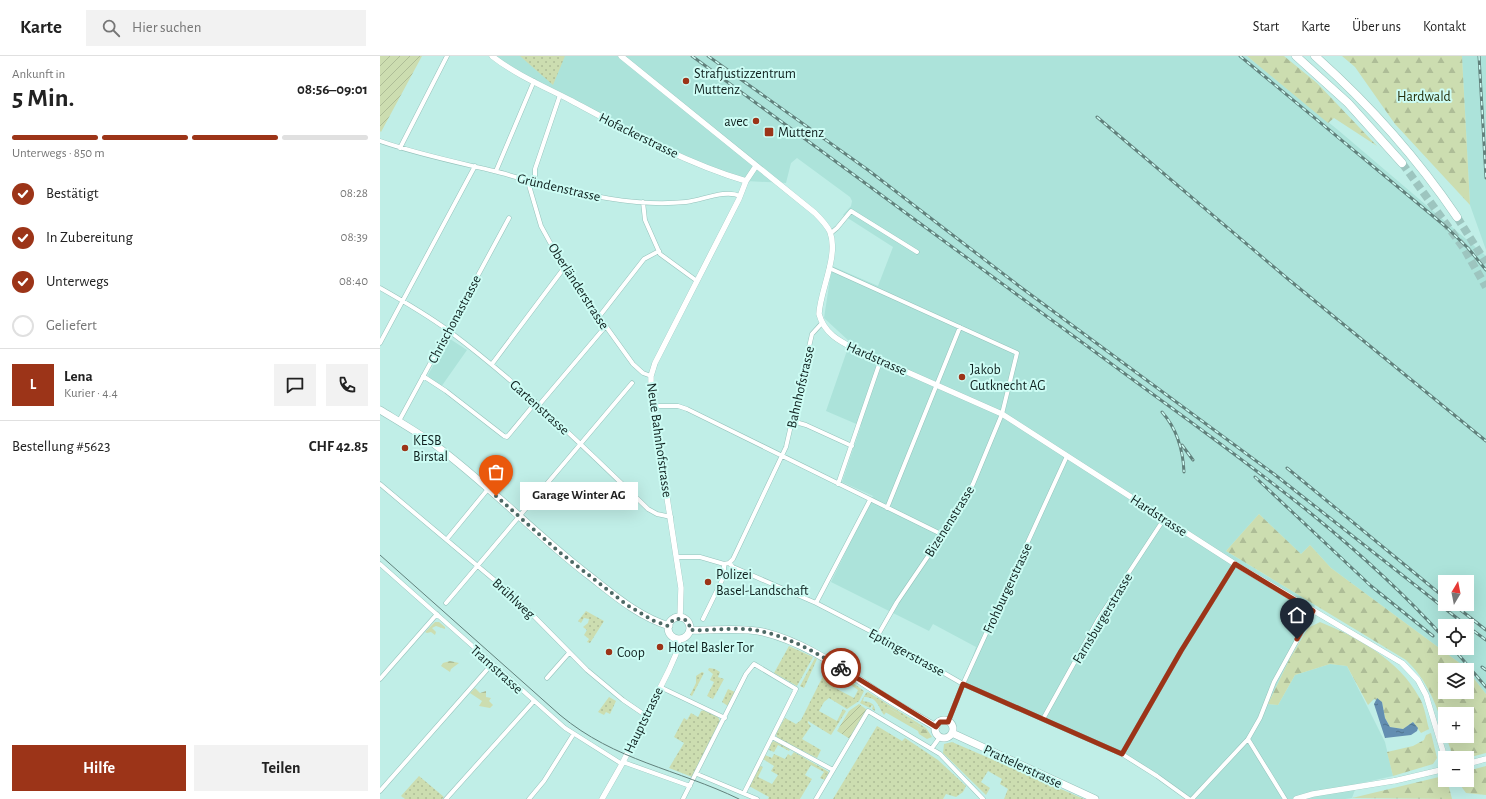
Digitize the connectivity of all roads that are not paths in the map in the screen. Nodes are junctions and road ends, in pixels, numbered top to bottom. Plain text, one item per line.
1 (447, 56) edge
2 (492, 56) edge
3 (621, 56) edge
4 (1296, 56) edge
5 (1315, 56) edge
6 (534, 82) junction
7 (560, 95) junction
8 (380, 141) edge
9 (400, 148) junction
10 (1402, 163) tunnel mouth
11 (475, 166) junction
12 (756, 166) junction
13 (496, 171) junction
14 (746, 181) junction
15 (528, 182) junction
16 (535, 182) junction
17 (740, 196) junction
18 (643, 202) junction
19 (509, 218) dead end
20 (1457, 218) tunnel mouth
21 (831, 233) junction
22 (659, 251) junction
23 (917, 252) dead end
24 (564, 268) junction
25 (829, 268) junction
26 (697, 280) junction
27 (380, 288) edge
28 (403, 301) junction
29 (598, 318) junction
30 (822, 323) junction
31 (604, 327) junction
32 (960, 327) junction
33 (448, 330) junction
34 (380, 343) edge
35 (881, 360) junction
36 (492, 364) junction
37 (423, 376) junction
38 (651, 376) junction
39 (632, 383) dead end
40 (938, 385) junction
41 (538, 403) junction
42 (653, 406) junction
43 (380, 410) edge
44 (1002, 414) junction
45 (399, 421) junction
46 (792, 421) junction
47 (581, 445) junction
48 (852, 446) junction
49 (782, 456) junction
50 (1067, 456) junction
51 (380, 484) edge
52 (838, 484) junction
53 (488, 489) junction
54 (870, 500) junction
55 (887, 508) junction
56 (519, 517) junction
57 (671, 517) junction
58 (1164, 519) junction
59 (941, 534) junction
60 (447, 539) junction
61 (677, 557) junction
62 (730, 563) junction
63 (380, 564) edge
64 (724, 564) junction
65 (1235, 564) junction
66 (478, 565) junction
67 (446, 603) dead end
68 (816, 604) junction
69 (1313, 611) junction
70 (437, 614) junction
71 (680, 618) junction
72 (703, 619) dead end
73 (668, 626) junction
74 (690, 630) junction
75 (878, 635) junction
76 (679, 639) junction
77 (569, 653) junction
78 (492, 664) junction
79 (547, 678) dead end
80 (380, 680) edge
81 (963, 684) junction
82 (660, 687) junction
83 (534, 701) junction
84 (645, 715) junction
85 (725, 718) junction
86 (1043, 719) junction
87 (948, 722) junction
88 (936, 727) junction
89 (952, 733) junction
90 (573, 735) junction
91 (772, 737) junction
92 (940, 737) junction
93 (1248, 740) junction
94 (932, 748) junction
95 (1443, 751) edge
96 (1122, 754) junction
97 (1486, 759) edge
98 (1474, 762) edge
99 (622, 763) junction
100 (833, 770) junction
101 (1438, 772) edge
102 (697, 774) junction
103 (690, 786) junction
104 (380, 791) edge
105 (744, 793) junction
106 (446, 799) edge
107 (528, 799) edge
108 (602, 799) edge
109 (684, 799) edge
110 (757, 799) edge
111 (816, 799) edge
112 (983, 799) edge
113 (1095, 799) edge
114 (1189, 799) edge
115 (1192, 799) edge
116 (1285, 799) edge
117 (1296, 799) edge

1 - 9 street
2 - 6 street, Hofackerstrasse
3 - 12 street
4 - 10 highway
5 - 20 highway
6 - 7 street, Hofackerstrasse
6 - 13 street
7 - 14 street, Hofackerstrasse
7 - 16 street
8 - 9 street, Gründenstrasse
9 - 11 street, Gründenstrasse
11 - 13 street, Gründenstrasse
11 - 28 street
12 - 14 street, Neue Bahnhofstrasse
12 - 21 street
13 - 15 street, Gründenstrasse
14 - 17 street, Neue Bahnhofstrasse
15 - 16 street, Gründenstrasse
15 - 24 street, Oberländerstrasse
16 - 18 street, Gründenstrasse
17 - 18 street, Gründenstrasse
17 - 26 street, Neue Bahnhofstrasse
18 - 22 street
19 - 33 street, Chrischonastrasse
21 - 23 street
21 - 25 street
22 - 26 street
22 - 29 street
24 - 29 street, Oberländerstrasse
24 - 36 street
25 - 30 street
25 - 32 street
26 - 38 street, Neue Bahnhofstrasse
27 - 28 street, Gartenstrasse
28 - 33 street, Gartenstrasse
28 - 34 street
29 - 31 street, Oberländerstrasse
30 - 35 street, Hardstrasse
30 - 46 street, Bahnhofstrasse
31 - 38 street, Oberländerstrasse
31 - 41 street
32 - 40 street
32 - 44 street, Bizenenstrasse
33 - 36 street, Gartenstrasse
33 - 37 street, Chrischonastrasse
35 - 40 street, Hardstrasse
35 - 48 street
36 - 41 street, Gartenstrasse
37 - 41 street
37 - 45 street, Chrischonastrasse
38 - 42 street, Neue Bahnhofstrasse
39 - 47 street
40 - 44 street, Hardstrasse
40 - 55 street
41 - 47 street, Gartenstrasse
42 - 49 street
42 - 57 street, Neue Bahnhofstrasse
43 - 45 main road
44 - 50 street, Hardstrasse
44 - 59 street, Bizenenstrasse
45 - 53 main road
46 - 48 street
46 - 49 street, Bahnhofstrasse
47 - 56 street
47 - 57 street, Gartenstrasse
48 - 52 street
49 - 52 street
49 - 62 street, Bahnhofstrasse
50 - 58 street, Hardstrasse
50 - 81 street, Frohburgerstrasse
51 - 60 street, Brühlweg
52 - 54 street
53 - 56 main road
53 - 60 street
54 - 55 street
54 - 68 street
55 - 59 street
56 - 66 street
56 - 73 main road
57 - 61 street, Neue Bahnhofstrasse
58 - 65 street, Hardstrasse
58 - 86 street, Farnsburgerstrasse
59 - 75 street, Bizenenstrasse
60 - 66 street, Brühlweg
61 - 64 street
61 - 71 street, Neue Bahnhofstrasse
62 - 64 street
62 - 68 street, Eptingerstrasse
63 - 70 street, Tramstrasse
64 - 72 street
65 - 69 street, Hardstrasse
65 - 96 street
66 - 67 street
66 - 77 street, Brühlweg
68 - 75 street, Eptingerstrasse
69 - 93 street
69 - 95 street, Hardstrasse
70 - 78 street, Tramstrasse
70 - 80 street
71 - 73 main road
71 - 74 main road
73 - 76 main road
74 - 76 main road
74 - 88 main road
75 - 81 street, Eptingerstrasse
76 - 82 street, Hauptstrasse
77 - 79 street
77 - 84 street, Brühlweg
78 - 83 street, Tramstrasse
78 - 104 street
81 - 86 street, Eptingerstrasse
81 - 87 street, Frohburgerstrasse
82 - 84 street, Hauptstrasse
82 - 85 street
83 - 90 street, Tramstrasse
83 - 106 street
84 - 99 street, Hauptstrasse
85 - 91 street
85 - 102 street
86 - 96 street, Eptingerstrasse
87 - 88 main road
87 - 89 main road
88 - 92 main road
89 - 92 main road
89 - 113 main road, Prattelerstrasse
90 - 99 street, Tramstrasse
90 - 107 street
91 - 100 street
91 - 105 street
92 - 94 street
93 - 115 street
93 - 116 street
94 - 100 street
94 - 112 street
96 - 114 street, Eptingerstrasse
97 - 98 street
99 - 103 street, Tramstrasse
99 - 108 street, Hauptstrasse
100 - 111 street
101 - 117 street
102 - 103 street
102 - 105 street
103 - 109 street
105 - 110 street

